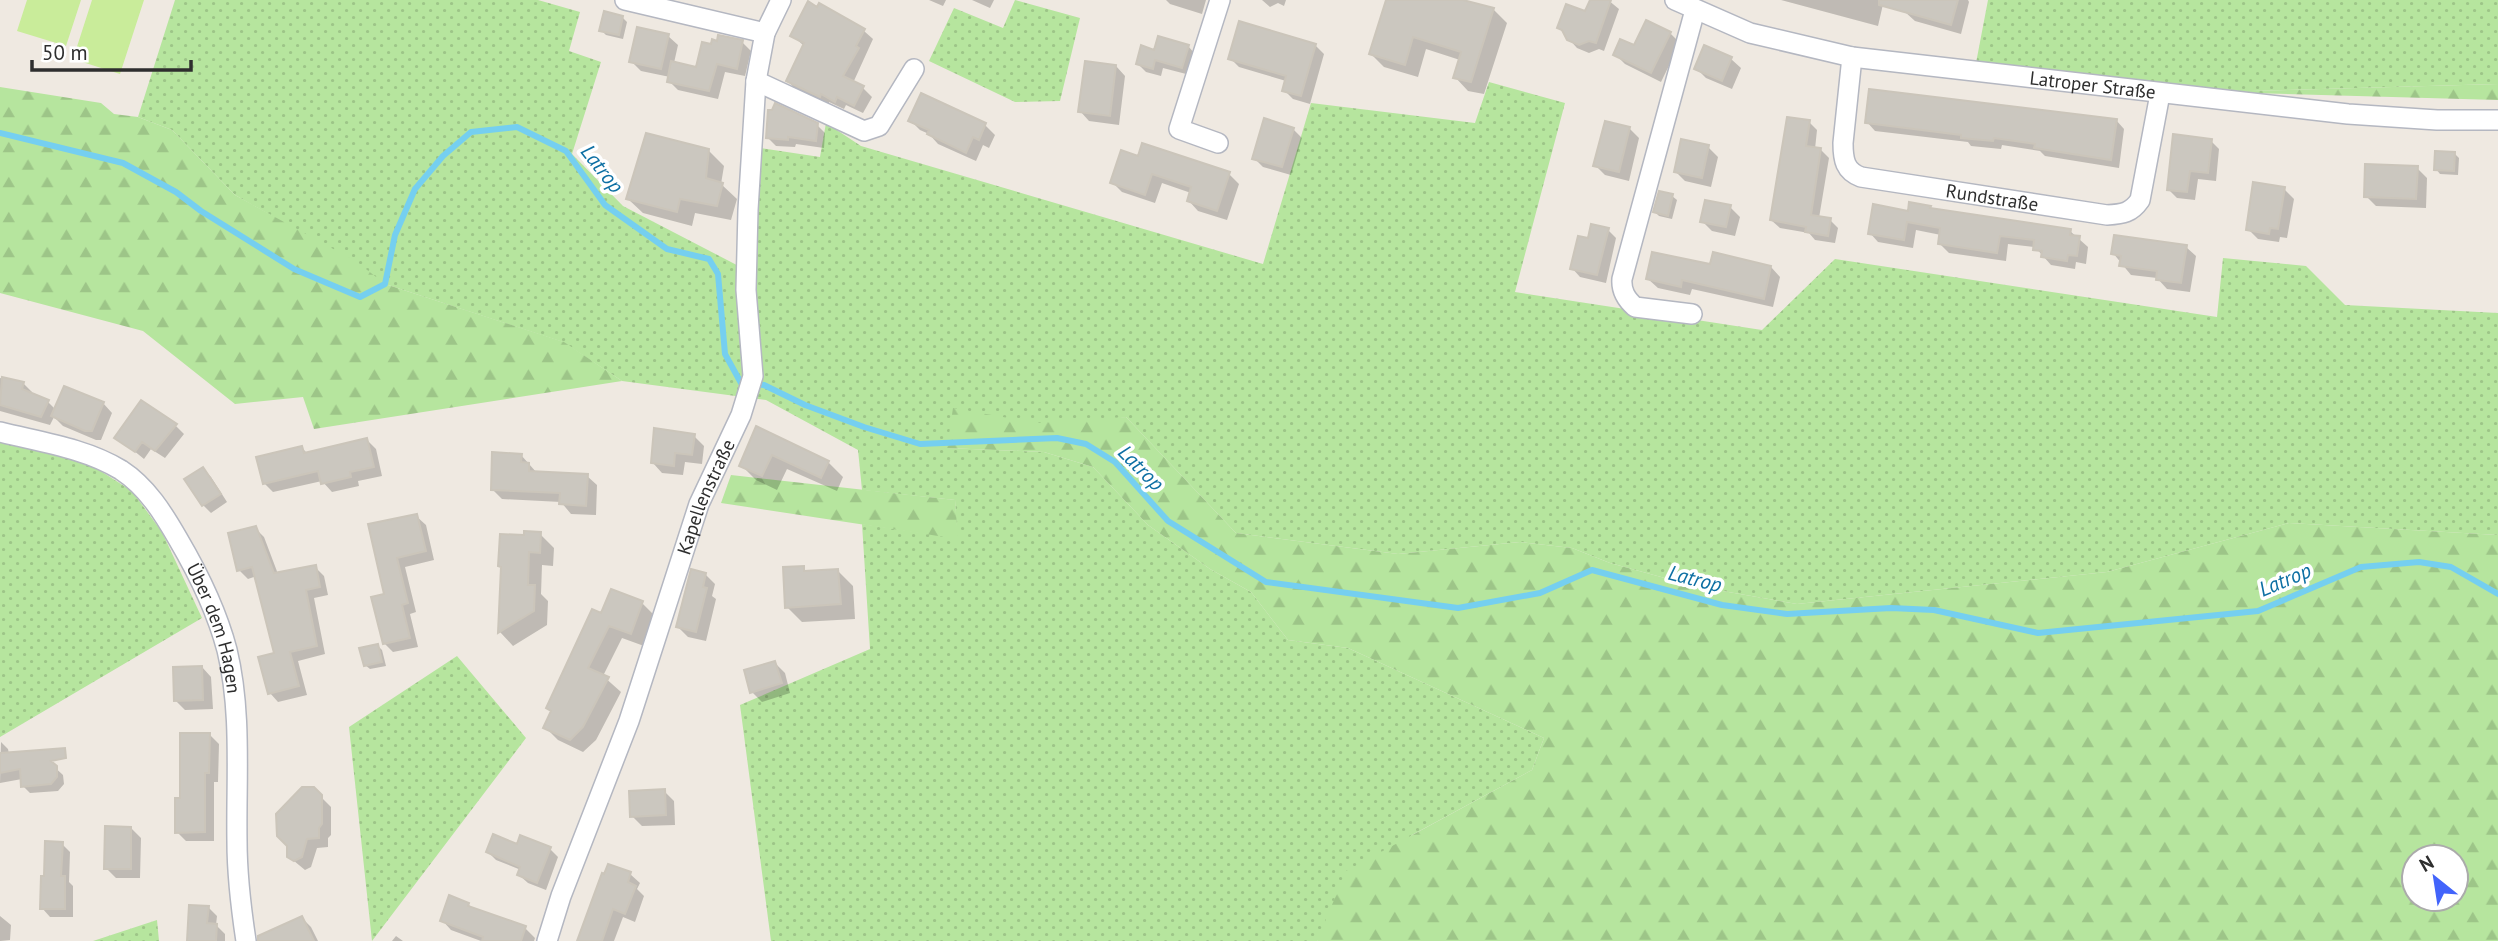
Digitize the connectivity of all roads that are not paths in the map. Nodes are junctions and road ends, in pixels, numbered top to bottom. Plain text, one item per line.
1 (625, 0) edge
2 (781, 0) edge
3 (1220, 0) edge
4 (1675, 0) edge
5 (1695, 10) junction
6 (765, 33) junction
7 (1852, 57) junction
8 (914, 69) dead end
9 (756, 81) junction
10 (2160, 94) junction
11 (2498, 120) edge
12 (1218, 144) dead end
13 (1692, 314) dead end
14 (0, 432) edge
15 (246, 941) edge
16 (547, 941) edge

1 - 6 street
2 - 6 street, Kapellenstraße
3 - 12 street
4 - 5 street, Latroper Straße
5 - 7 street, Latroper Straße
5 - 13 street
6 - 9 street, Kapellenstraße
7 - 10 street, Latroper Straße
7 - 10 street, Rundstraße
8 - 9 street
9 - 16 street, Kapellenstraße
10 - 11 street, Latroper Straße
14 - 15 street, Über dem Hagen

